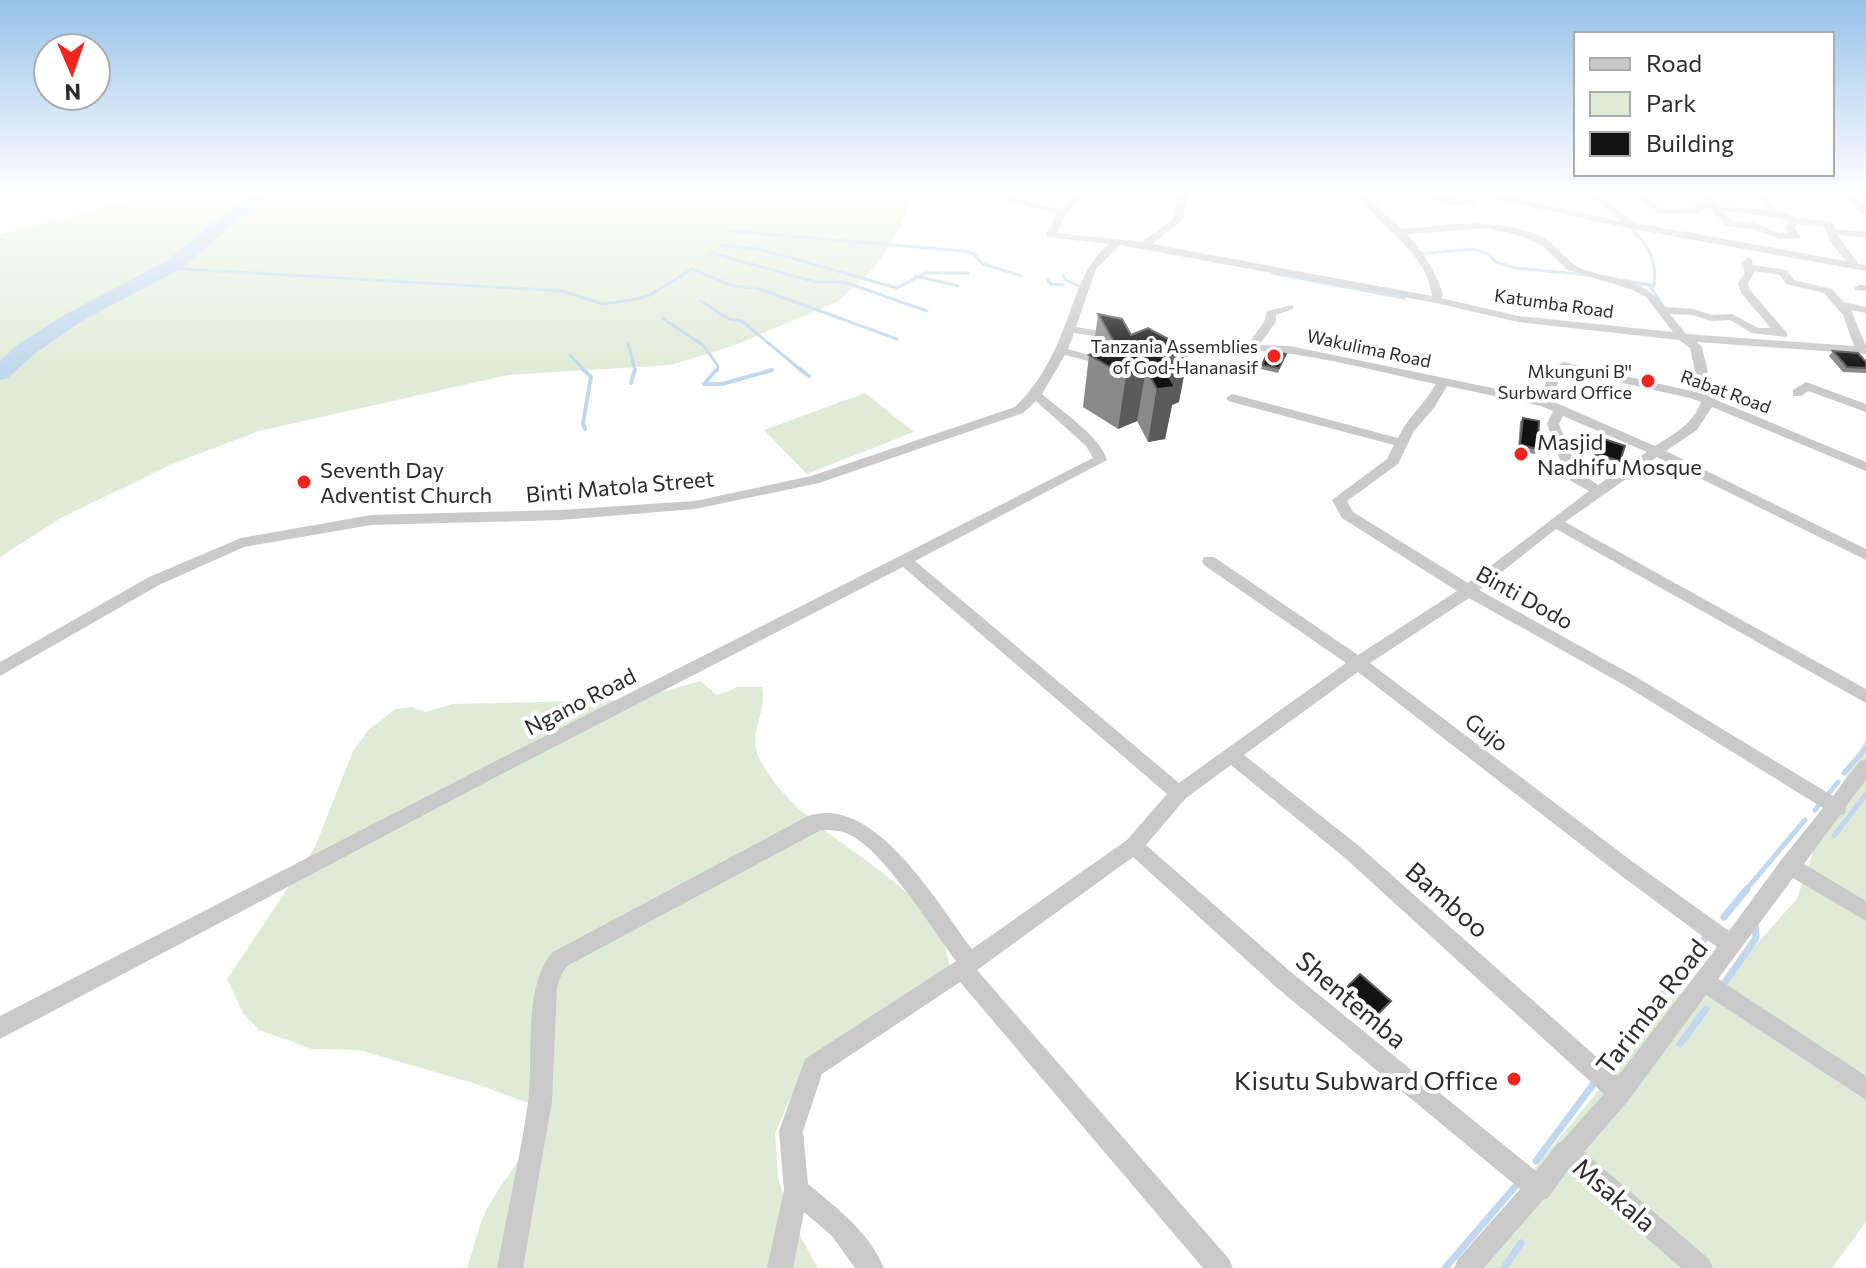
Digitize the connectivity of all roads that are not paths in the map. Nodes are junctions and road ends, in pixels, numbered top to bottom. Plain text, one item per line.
1 (1105, 252) edge
2 (1183, 252) edge
3 (1413, 252) edge
4 (1555, 252) edge
5 (1746, 252) edge
6 (1769, 252) edge
7 (1778, 252) edge
8 (1846, 252) edge
9 (1747, 267) junction
10 (1860, 267) edge
11 (1783, 272) junction
12 (1435, 299) junction
13 (1841, 305) junction
14 (1289, 307) dead end
15 (1662, 310) junction
16 (1866, 310) edge
17 (1068, 329) junction
18 (1780, 332) junction
19 (1132, 339) edge
20 (1688, 340) junction
21 (1156, 343) edge
22 (1791, 346) junction
23 (1252, 347) junction
24 (1182, 349) junction
25 (1059, 350) junction
26 (1863, 350) edge
27 (1155, 360) edge
28 (1123, 364) edge
29 (1443, 382) junction
30 (1797, 393) dead end
31 (1037, 396) junction
32 (1232, 398) dead end
33 (1708, 400) junction
34 (1545, 403) junction
35 (1866, 408) edge
36 (1560, 409) junction
37 (1401, 443) junction
38 (1658, 452) junction
39 (1866, 467) edge
40 (1599, 491) junction
41 (1555, 522) junction
42 (1866, 555) edge
43 (905, 561) junction
44 (1209, 561) dead end
45 (1468, 591) junction
46 (1358, 663) junction
47 (0, 670) edge
48 (1866, 697) edge
49 (1231, 755) junction
50 (1866, 768) edge
51 (1179, 793) junction
52 (1838, 808) junction
53 (1134, 846) junction
54 (1789, 865) junction
55 (1866, 912) edge
56 (1733, 946) junction
57 (966, 966) junction
58 (1703, 981) junction
59 (0, 1028) edge
60 (1866, 1089) edge
61 (1620, 1093) junction
62 (1565, 1152) junction
63 (1539, 1189) junction
64 (796, 1190) junction
65 (510, 1268) edge
66 (780, 1268) edge
67 (871, 1268) edge
68 (1220, 1268) edge
69 (1467, 1268) edge
70 (1700, 1268) edge

1 - 17 street
2 - 12 street, Katumba Road
3 - 12 street
4 - 15 street
5 - 9 street
6 - 11 street
7 - 10 street
8 - 10 street
9 - 11 street
9 - 18 street
11 - 13 street
12 - 20 street, Katumba Road
13 - 16 street
13 - 26 street
14 - 23 street
15 - 18 street
15 - 20 street
17 - 19 street
17 - 25 street
18 - 22 street
20 - 22 street, Katumba Road
20 - 33 street
21 - 24 street, Wakulima Road
22 - 26 street, Katumba Road
23 - 24 street, Wakulima Road
23 - 29 street, Wakulima Road
24 - 27 street, Wakulima Road
25 - 28 street
25 - 31 street
29 - 34 street, Wakulima Road
29 - 37 street, Binti Dodo
30 - 35 street
31 - 43 street, Ngano Road
31 - 47 street, Binti Matola Street
32 - 37 street
33 - 34 street, Rabat Road
33 - 38 street
33 - 39 street, Rabat Road
34 - 36 street, Wakulima Road
36 - 38 street, Wakulima Road
36 - 40 street
37 - 45 street, Binti Dodo
38 - 40 street
38 - 42 street, Wakulima Road
40 - 41 street
41 - 45 street
41 - 48 street
43 - 51 street
43 - 59 street, Ngano Road
44 - 46 street, Gujo
45 - 46 street
45 - 52 street, Binti Dodo
46 - 49 street
46 - 56 street, Gujo
49 - 51 street
49 - 61 street, Bamboo
50 - 52 street, Tarimba Road
51 - 53 street
52 - 54 street, Tarimba Road
53 - 57 street
53 - 63 street, Shentemba
54 - 55 street
54 - 56 street, Tarimba Road
56 - 58 street, Tarimba Road
57 - 64 street
57 - 65 street
57 - 68 street
58 - 60 street
58 - 61 street, Tarimba Road
61 - 62 street, Tarimba Road
62 - 63 street, Tarimba Road
62 - 70 street, Msakala
63 - 69 street, Tarimba Road
64 - 66 street
64 - 67 street

